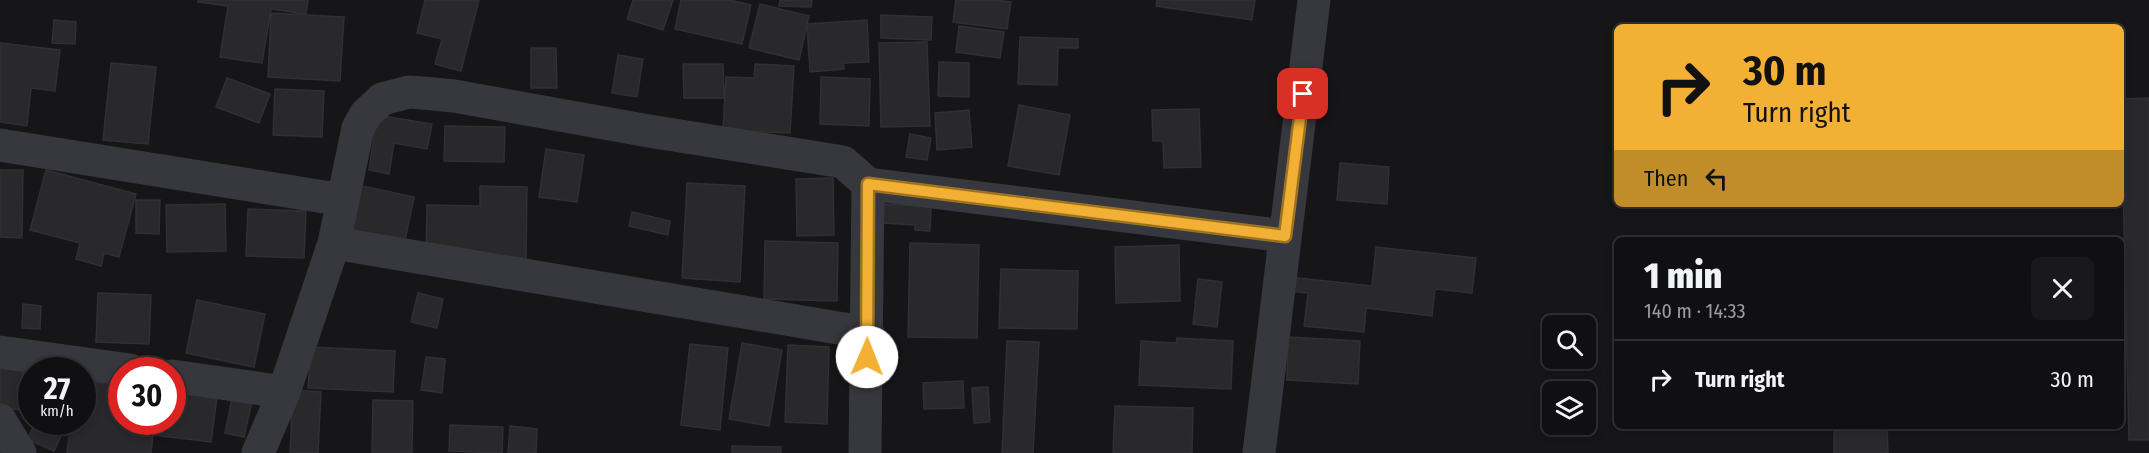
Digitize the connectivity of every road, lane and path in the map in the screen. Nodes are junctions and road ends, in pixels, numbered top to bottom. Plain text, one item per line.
1 (1314, 0) edge
2 (0, 145) edge
3 (868, 184) junction
4 (343, 200) junction
5 (1285, 236) junction
6 (334, 243) junction
7 (868, 333) junction
8 (0, 352) edge
9 (108, 367) edge
10 (186, 378) edge
11 (284, 392) junction
12 (0, 420) edge
13 (20, 453) edge
14 (258, 453) edge
15 (865, 453) edge
16 (1259, 453) edge

1 - 5 street
2 - 4 street
3 - 4 street
3 - 5 street
3 - 7 street
4 - 6 street
5 - 16 street
6 - 7 street
6 - 11 street
7 - 15 street
8 - 9 street
10 - 11 street
11 - 14 street
12 - 13 street

